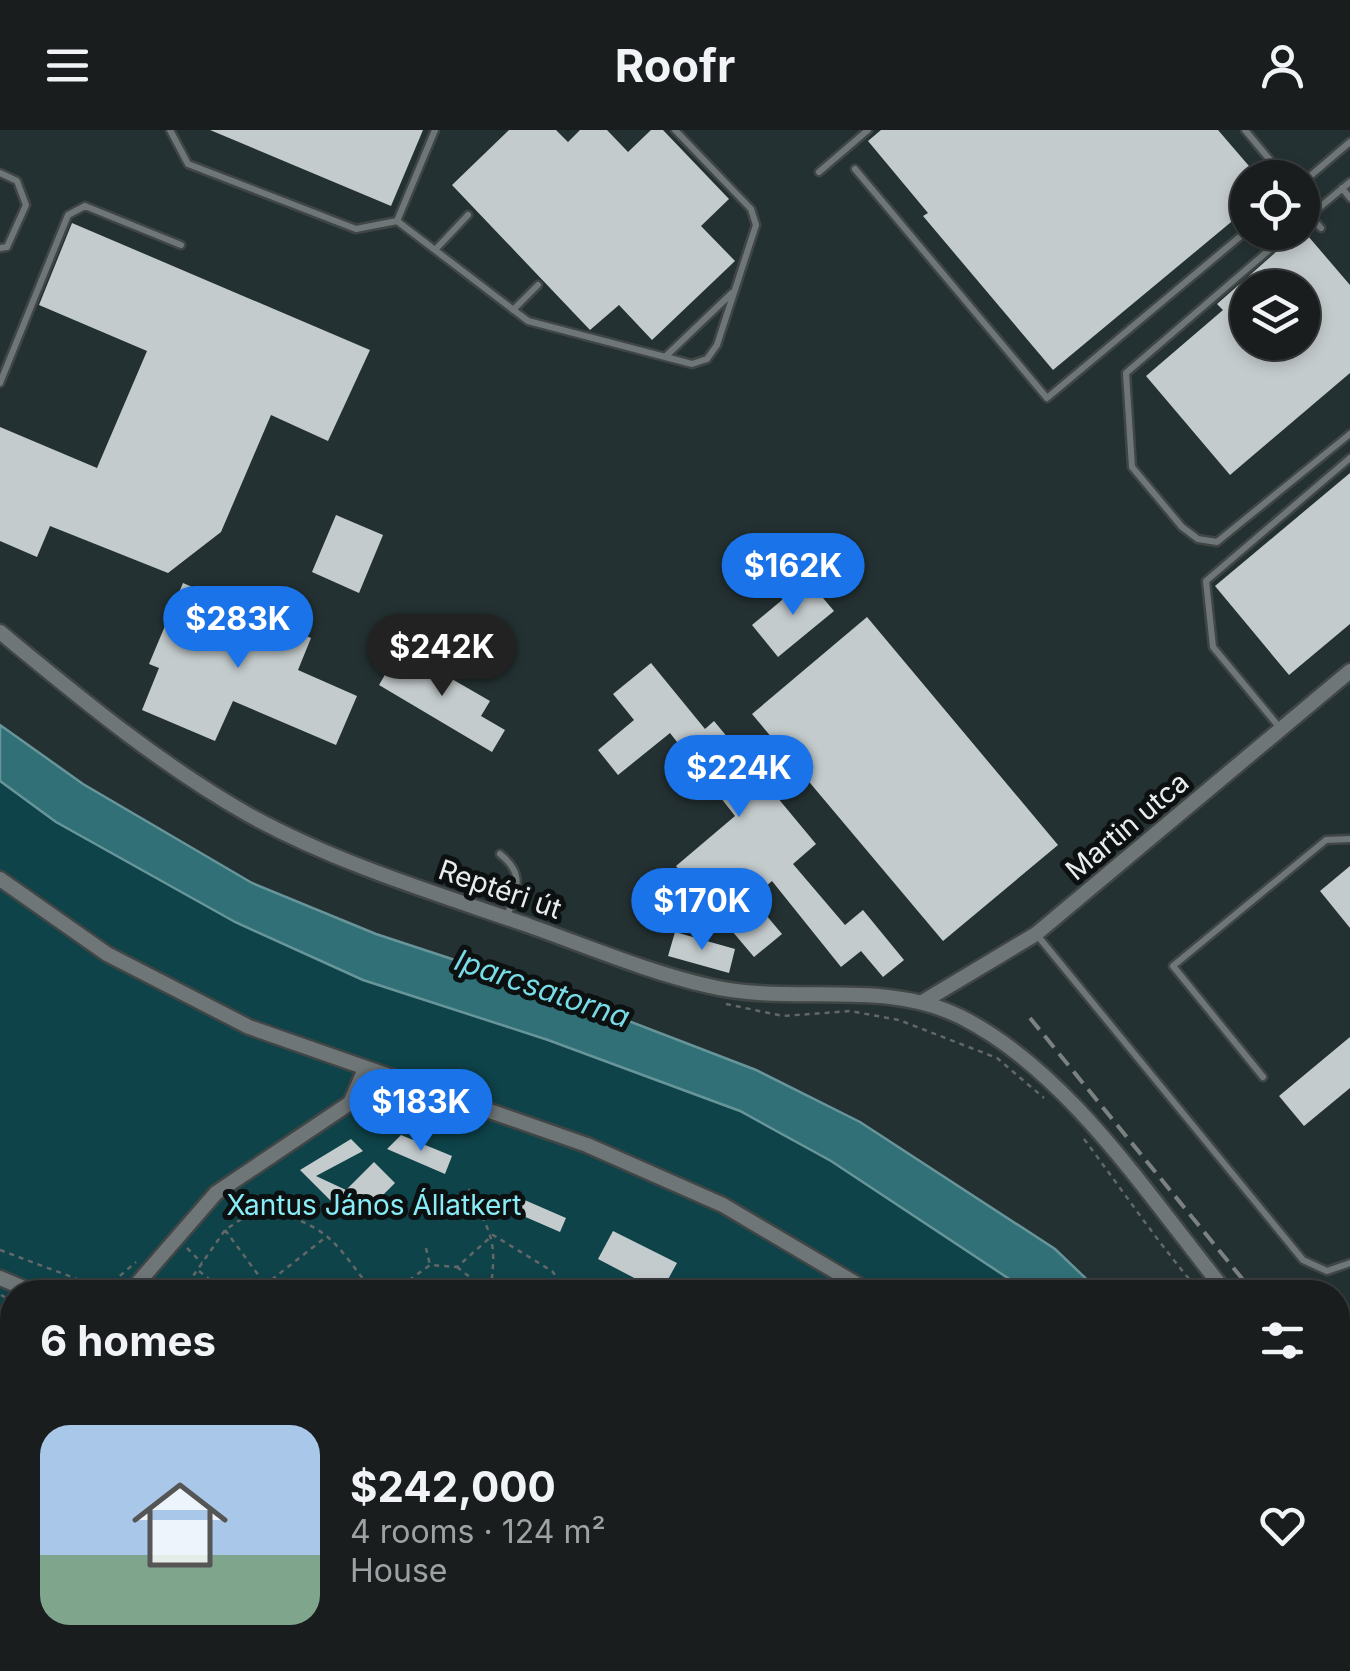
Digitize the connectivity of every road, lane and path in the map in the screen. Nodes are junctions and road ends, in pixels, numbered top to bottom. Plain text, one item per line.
1 (170, 130) edge
2 (435, 130) edge
3 (675, 130) edge
4 (868, 130) edge
5 (1245, 130) edge
6 (1350, 142) edge
7 (1270, 160) edge
8 (856, 168) dead end
9 (1320, 168) edge
10 (819, 172) dead end
11 (0, 173) edge
12 (1350, 182) edge
13 (1342, 188) junction
14 (1350, 198) edge
15 (1320, 207) edge
16 (468, 215) dead end
17 (397, 221) junction
18 (1230, 245) edge
19 (181, 246) dead end
20 (0, 248) edge
21 (435, 250) junction
22 (1269, 250) edge
23 (538, 285) dead end
24 (735, 290) junction
25 (513, 310) junction
26 (664, 358) junction
27 (0, 382) edge
28 (1350, 434) edge
29 (1350, 458) edge
30 (0, 632) edge
31 (1350, 671) edge
32 (1281, 728) junction
33 (1350, 839) edge
34 (500, 854) dead end
35 (0, 879) edge
36 (506, 918) junction
37 (1036, 934) junction
38 (924, 1002) junction
39 (365, 1070) junction
40 (1263, 1077) dead end
41 (469, 1189) dead end
42 (224, 1230) junction
43 (493, 1234) junction
44 (328, 1236) junction
45 (426, 1248) dead end
46 (1350, 1262) edge
47 (430, 1265) junction
48 (457, 1267) junction
49 (197, 1270) junction
50 (140, 1280) edge
51 (190, 1280) edge
52 (210, 1280) edge
53 (263, 1280) edge
54 (271, 1280) edge
55 (363, 1280) edge
56 (410, 1280) edge
57 (474, 1280) edge
58 (492, 1280) edge
59 (559, 1280) edge
60 (849, 1280) edge
61 (1216, 1280) edge

1 - 17 lane
2 - 17 lane
3 - 24 lane
4 - 10 lane
5 - 7 lane
6 - 9 lane
8 - 18 lane
11 - 20 lane
12 - 13 lane
13 - 14 lane
13 - 15 lane
16 - 21 lane
17 - 21 lane
19 - 27 lane
21 - 25 lane
22 - 28 lane
23 - 25 lane
24 - 26 lane
24 - 26 lane
25 - 26 lane
29 - 32 lane
30 - 36 street, Reptéri út
31 - 32 street, Martin utca
32 - 37 street, Martin utca
33 - 40 lane
34 - 36 lane
35 - 39 street
36 - 38 street, Reptéri út
37 - 38 street, Martin utca
37 - 46 lane
38 - 61 street, Reptéri út
39 - 50 street
39 - 60 street
41 - 43 path
42 - 44 path
42 - 49 path
42 - 53 path
43 - 48 path
43 - 58 path
43 - 59 path
44 - 54 path
44 - 55 path
45 - 47 path
47 - 48 path
47 - 56 path
48 - 57 path
49 - 51 path
49 - 52 path

